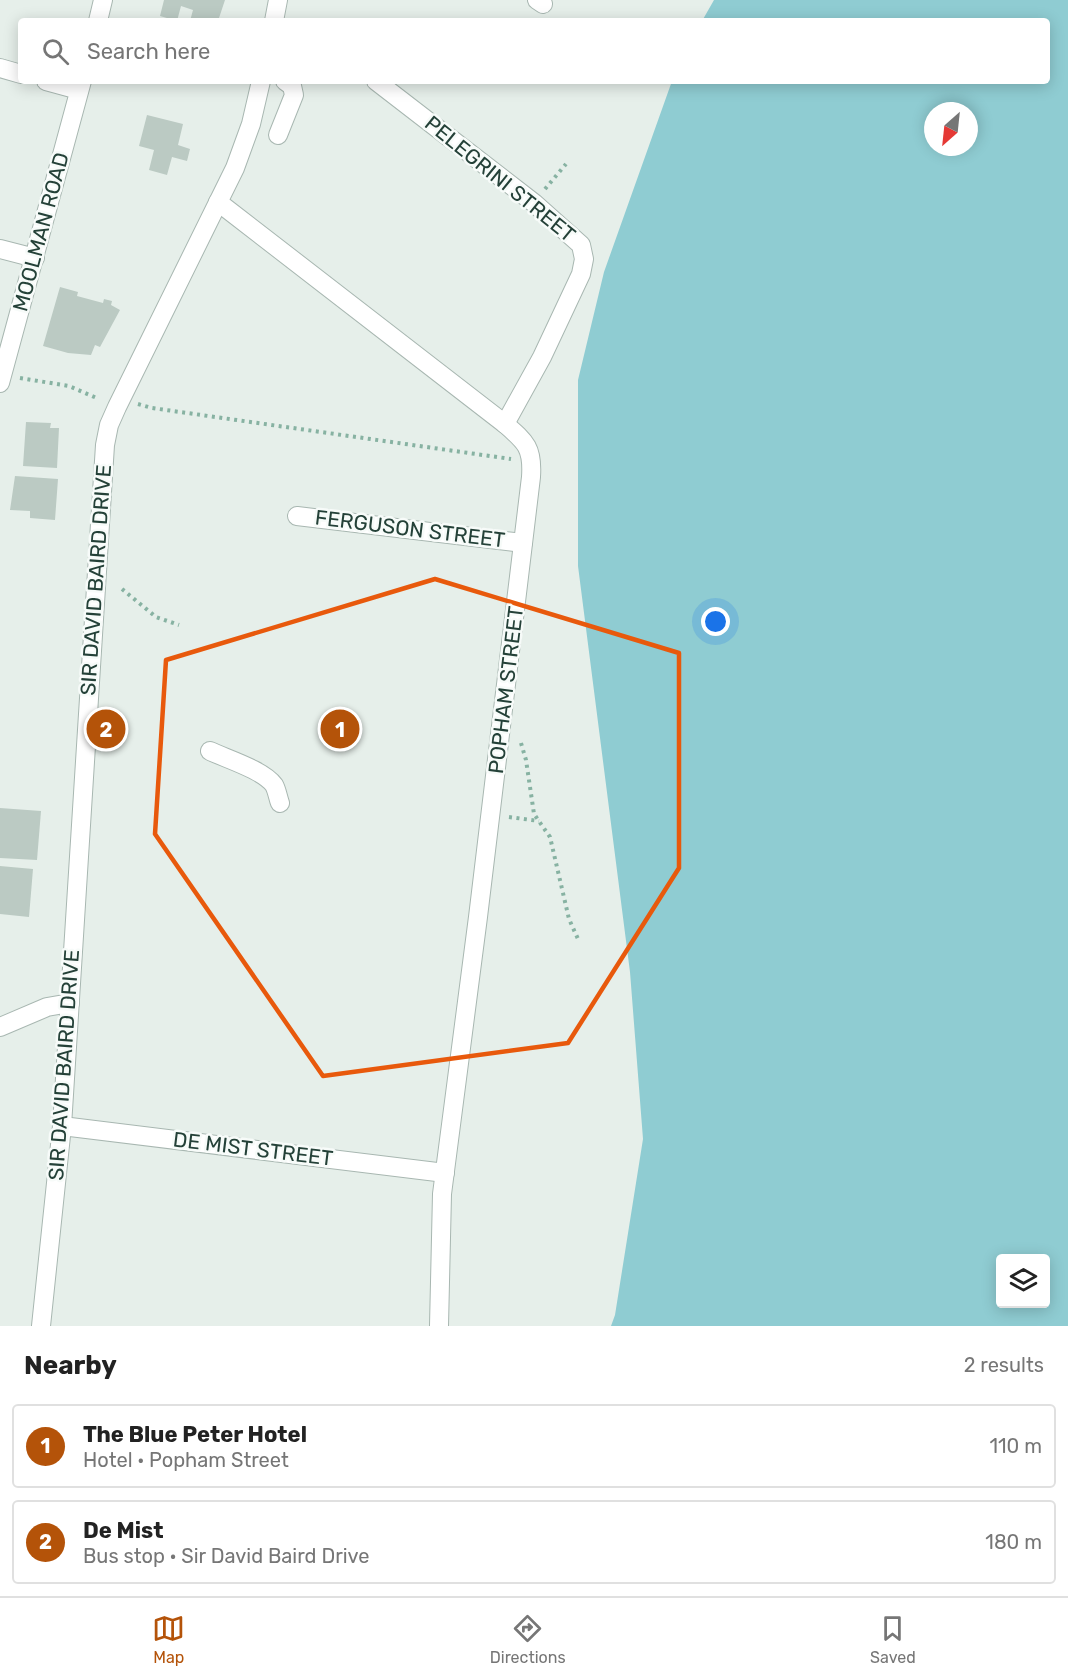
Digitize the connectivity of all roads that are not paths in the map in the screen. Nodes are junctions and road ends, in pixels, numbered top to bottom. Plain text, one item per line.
1 (103, 0) edge
2 (278, 0) edge
3 (99, 18) edge
4 (275, 18) edge
5 (0, 68) edge
6 (18, 73) edge
7 (260, 84) edge
8 (289, 84) edge
9 (380, 84) edge
10 (80, 86) edge
11 (278, 135) dead end
12 (218, 202) junction
13 (0, 249) edge
14 (34, 258) junction
15 (1, 380) edge
16 (505, 424) junction
17 (297, 516) dead end
18 (523, 543) junction
19 (210, 751) dead end
20 (280, 803) dead end
21 (70, 1003) junction
22 (0, 1027) edge
23 (62, 1126) junction
24 (445, 1173) junction
25 (41, 1326) edge
26 (439, 1326) edge

1 - 3 street
2 - 4 street
5 - 6 street
7 - 12 street, SIR DAVID BAIRD DRIVE
8 - 11 street
9 - 16 street, PELEGRINI STREET
10 - 14 street, MOOLMAN ROAD
12 - 16 street
12 - 21 street, SIR DAVID BAIRD DRIVE
13 - 14 street
14 - 15 street, MOOLMAN ROAD
16 - 18 street, POPHAM STREET
17 - 18 street, FERGUSON STREET
18 - 24 street, POPHAM STREET
19 - 20 street
21 - 22 street
21 - 23 street, SIR DAVID BAIRD DRIVE
23 - 24 street, DE MIST STREET
23 - 25 street, SIR DAVID BAIRD DRIVE
24 - 26 street, POPHAM STREET

